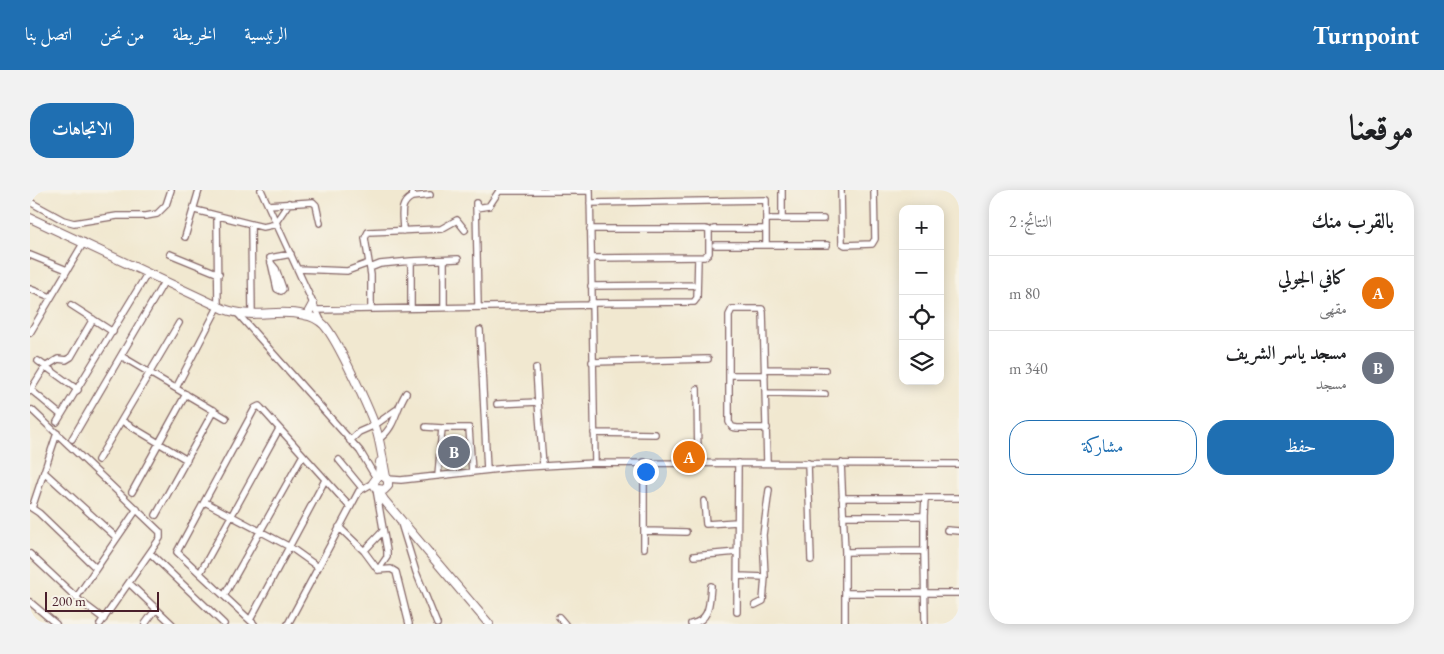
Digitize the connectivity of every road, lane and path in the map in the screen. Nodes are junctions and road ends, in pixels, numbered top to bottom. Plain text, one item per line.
1 (171, 190) edge
2 (199, 190) edge
3 (261, 190) edge
4 (412, 190) edge
5 (782, 190) edge
6 (841, 190) edge
7 (874, 190) edge
8 (590, 191) edge
9 (430, 195) dead end
10 (412, 197) junction
11 (30, 202) edge
12 (590, 203) junction
13 (289, 204) junction
14 (268, 205) junction
15 (195, 210) junction
16 (217, 216) junction
17 (30, 218) edge
18 (766, 219) junction
19 (782, 219) junction
20 (823, 219) dead end
21 (277, 223) junction
22 (320, 223) dead end
23 (251, 224) junction
24 (590, 229) junction
25 (766, 229) junction
26 (465, 230) dead end
27 (714, 230) dead end
28 (403, 231) junction
29 (185, 237) dead end
30 (84, 242) junction
31 (766, 244) junction
32 (715, 245) dead end
33 (827, 245) dead end
34 (170, 254) dead end
35 (291, 254) junction
36 (30, 255) edge
37 (591, 258) junction
38 (698, 258) junction
39 (458, 259) dead end
40 (444, 260) junction
41 (410, 261) junction
42 (271, 263) dead end
43 (370, 265) junction
44 (298, 269) junction
45 (67, 270) junction
46 (148, 274) junction
47 (219, 274) junction
48 (164, 282) junction
49 (591, 286) junction
50 (697, 286) junction
51 (30, 289) edge
52 (51, 297) junction
53 (591, 304) junction
54 (71, 305) dead end
55 (478, 306) junction
56 (218, 307) junction
57 (315, 307) junction
58 (411, 307) junction
59 (444, 307) junction
60 (371, 308) junction
61 (239, 314) junction
62 (252, 315) junction
63 (307, 315) junction
64 (93, 319) junction
65 (179, 323) dead end
66 (32, 324) edge
67 (323, 324) junction
68 (480, 330) dead end
69 (113, 332) junction
70 (30, 333) edge
71 (121, 356) junction
72 (708, 359) dead end
73 (38, 361) dead end
74 (592, 362) junction
75 (45, 367) junction
76 (536, 368) dead end
77 (826, 370) dead end
78 (765, 372) junction
79 (150, 373) junction
80 (730, 375) junction
81 (176, 388) junction
82 (697, 389) dead end
83 (30, 390) edge
84 (78, 390) junction
85 (406, 393) dead end
86 (766, 393) junction
87 (186, 394) junction
88 (824, 394) dead end
89 (538, 402) junction
90 (497, 404) dead end
91 (32, 410) dead end
92 (214, 410) junction
93 (396, 410) junction
94 (62, 415) junction
95 (226, 418) dead end
96 (122, 421) junction
97 (57, 422) dead end
98 (375, 425) junction
99 (426, 427) dead end
100 (442, 428) junction
101 (766, 428) junction
102 (280, 429) junction
103 (594, 433) junction
104 (57, 434) junction
105 (655, 434) dead end
106 (72, 439) dead end
107 (379, 439) junction
108 (350, 441) junction
109 (160, 442) junction
110 (303, 455) junction
111 (98, 460) dead end
112 (186, 460) junction
113 (339, 460) dead end
114 (644, 462) junction
115 (595, 463) junction
116 (698, 463) junction
117 (738, 463) junction
118 (767, 463) junction
119 (808, 463) junction
120 (841, 464) junction
121 (959, 464) edge
122 (543, 465) junction
123 (487, 470) junction
124 (44, 472) junction
125 (472, 472) junction
126 (438, 476) junction
127 (325, 480) junction
128 (381, 483) junction
129 (362, 488) junction
130 (768, 490) dead end
131 (132, 492) dead end
132 (842, 498) junction
133 (925, 498) junction
134 (959, 498) edge
135 (205, 502) junction
136 (704, 502) dead end
137 (350, 507) junction
138 (31, 508) edge
139 (137, 509) junction
140 (156, 515) dead end
141 (232, 516) junction
142 (843, 516) junction
143 (924, 516) junction
144 (400, 520) junction
145 (737, 522) junction
146 (339, 527) junction
147 (947, 530) dead end
148 (383, 531) junction
149 (644, 531) junction
150 (959, 531) edge
151 (262, 532) junction
152 (686, 532) dead end
153 (117, 538) junction
154 (290, 547) junction
155 (644, 548) dead end
156 (924, 551) junction
157 (364, 552) junction
158 (737, 552) junction
159 (845, 552) junction
160 (150, 553) junction
161 (30, 554) edge
162 (694, 556) dead end
163 (811, 560) dead end
164 (318, 567) junction
165 (96, 568) junction
166 (378, 570) junction
167 (200, 574) junction
168 (738, 576) junction
169 (765, 577) junction
170 (129, 583) junction
171 (711, 586) dead end
172 (846, 593) junction
173 (925, 593) junction
174 (959, 593) edge
175 (224, 596) junction
176 (76, 598) junction
177 (30, 602) edge
178 (755, 605) dead end
179 (156, 609) junction
180 (737, 612) dead end
181 (559, 617) dead end
182 (102, 622) edge
183 (252, 622) edge
184 (56, 624) edge
185 (145, 624) edge
186 (172, 624) edge
187 (224, 624) edge
188 (288, 624) edge
189 (408, 624) edge
190 (437, 624) edge
191 (489, 624) edge
192 (565, 624) edge
193 (691, 624) edge
194 (845, 624) edge
195 (925, 624) edge

1 - 11 street
2 - 15 street
3 - 14 street
4 - 10 street
5 - 19 street
6 - 7 street
8 - 12 street
8 - 55 street
9 - 10 street
10 - 28 street
12 - 18 street
12 - 24 street
13 - 14 street
13 - 21 street
13 - 22 street
14 - 21 street
15 - 16 street
15 - 29 street
16 - 23 street
16 - 47 street
17 - 30 main road
18 - 19 street
18 - 25 street
19 - 20 street
21 - 23 street
21 - 35 street
23 - 62 street
24 - 37 street
24 - 38 street
25 - 27 street
25 - 31 street
26 - 28 street
28 - 43 street
30 - 45 street
30 - 46 main road
31 - 32 street
31 - 33 street
34 - 47 street
35 - 42 street
35 - 44 street
36 - 45 street
37 - 38 street
37 - 49 street
38 - 50 street
39 - 40 street
40 - 41 street
40 - 59 street
41 - 43 street
41 - 58 street
43 - 44 street
43 - 60 street
44 - 57 street
45 - 52 street
46 - 48 main road
46 - 69 street
47 - 56 street
48 - 56 main road
48 - 71 street
49 - 50 street
49 - 53 street
50 - 53 street
51 - 52 street
52 - 66 street
53 - 55 street
53 - 74 street
54 - 64 street
55 - 59 street
56 - 61 main road
56 - 81 street
57 - 60 street
57 - 63 main road
57 - 67 street
58 - 59 street
58 - 60 street
61 - 62 main road
61 - 108 street
62 - 63 main road
63 - 67 main road
64 - 69 street
64 - 75 street
65 - 79 street
66 - 70 street
67 - 98 main road
68 - 123 street
69 - 84 street
71 - 79 street
71 - 106 street
72 - 74 street
73 - 75 street
74 - 103 street
75 - 83 street
75 - 84 street
76 - 89 street
77 - 78 street
78 - 80 street
78 - 80 street
78 - 86 street
79 - 81 street
79 - 96 street
80 - 101 street
81 - 87 street
82 - 116 street
83 - 94 street
84 - 94 street
85 - 93 street
86 - 88 street
86 - 101 street
87 - 92 street
87 - 109 street
89 - 90 street
89 - 122 street
91 - 104 street
92 - 95 street
92 - 112 street
93 - 98 street
93 - 107 street
94 - 97 street
96 - 109 street
96 - 111 street
98 - 107 main road
98 - 108 street
99 - 100 street
100 - 125 street
100 - 126 street
101 - 118 street
102 - 110 street
102 - 135 street
102 - 141 street
103 - 105 street
103 - 115 street
104 - 124 street
104 - 139 street
107 - 128 main road
108 - 128 street
109 - 112 street
109 - 131 street
110 - 127 street
110 - 151 street
112 - 140 street
113 - 129 street
114 - 115 street
114 - 116 street
114 - 149 street
115 - 122 street
116 - 117 street
117 - 118 street
117 - 145 street
118 - 119 street
119 - 120 street
119 - 163 street
120 - 121 street
120 - 132 street
122 - 123 street
123 - 125 street
124 - 138 street
124 - 153 street
125 - 126 street
126 - 128 street
127 - 137 street
127 - 154 street
128 - 129 street
128 - 144 main road
128 - 148 street
129 - 137 street
130 - 169 street
132 - 133 street
132 - 142 street
133 - 134 street
133 - 143 street
135 - 141 street
135 - 167 street
136 - 145 street
137 - 146 street
138 - 165 street
139 - 153 street
139 - 160 street
141 - 151 street
141 - 167 street
142 - 143 street
142 - 159 street
143 - 156 street
144 - 190 street
144 - 191 main road
145 - 158 street
146 - 157 street
146 - 164 street
147 - 150 street
148 - 157 street
148 - 166 street
149 - 152 street
149 - 155 street
151 - 154 street
151 - 175 street
153 - 165 street
154 - 164 street
154 - 183 street
156 - 159 street
156 - 173 street
157 - 166 street
158 - 162 street
158 - 168 street
159 - 172 street
160 - 170 street
160 - 187 street
161 - 176 street
164 - 188 street
165 - 176 street
166 - 189 street
167 - 175 street
168 - 169 street
168 - 180 street
169 - 178 street
170 - 179 street
170 - 182 street
171 - 193 street
172 - 173 street
172 - 194 street
173 - 174 street
173 - 195 street
175 - 183 street
176 - 182 street
177 - 184 street
179 - 185 street
179 - 186 street
181 - 192 street

